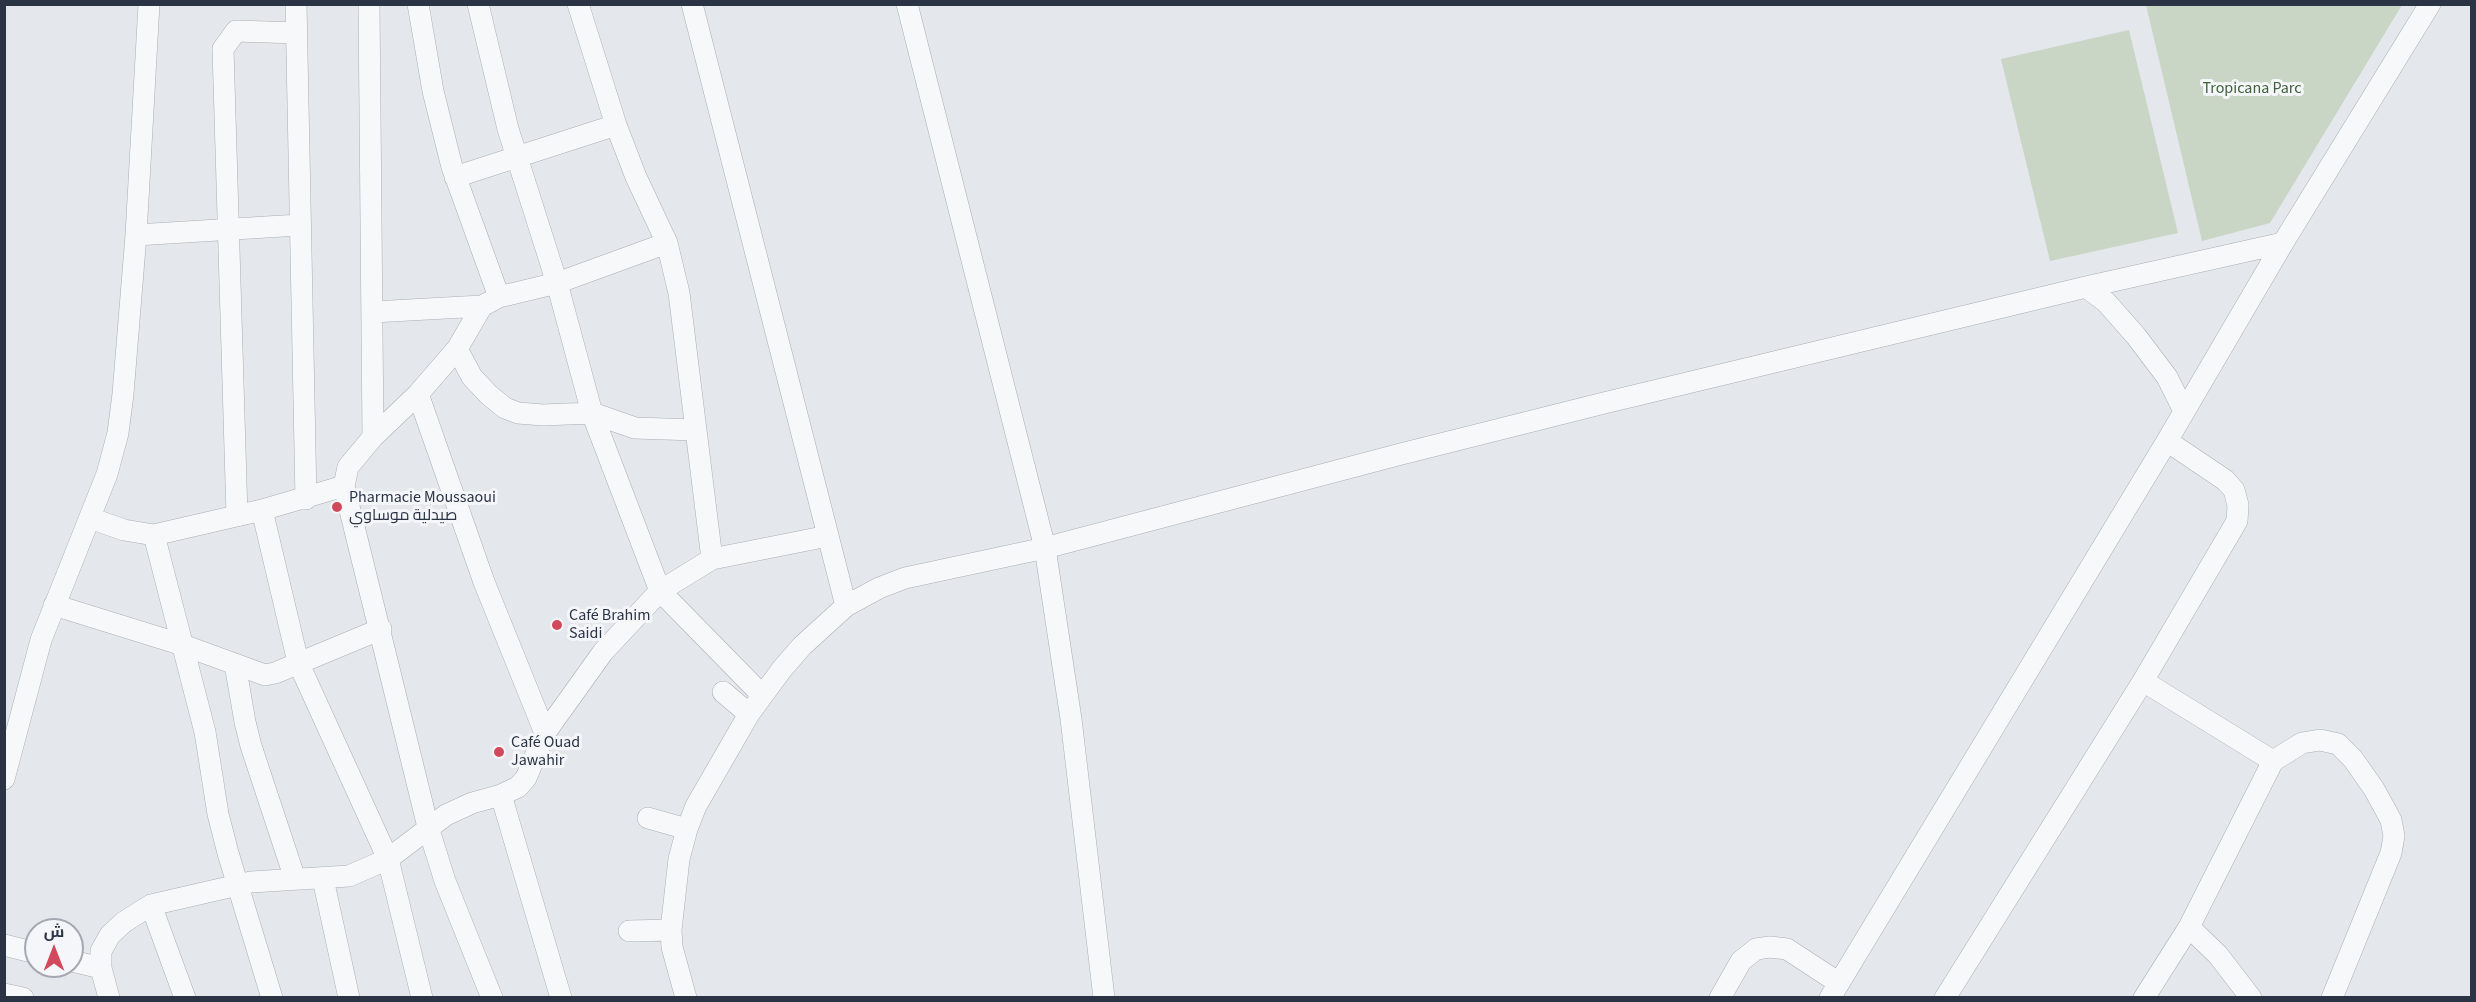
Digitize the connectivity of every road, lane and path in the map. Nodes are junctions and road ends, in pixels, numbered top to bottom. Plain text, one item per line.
1 (149, 4) edge
2 (296, 4) edge
3 (369, 4) edge
4 (417, 4) edge
5 (478, 4) edge
6 (578, 4) edge
7 (692, 4) edge
8 (907, 4) edge
9 (2430, 4) edge
10 (297, 33) junction
11 (616, 125) junction
12 (517, 158) junction
13 (455, 177) junction
14 (299, 225) junction
15 (228, 231) junction
16 (136, 235) junction
17 (667, 243) junction
18 (2283, 243) junction
19 (557, 283) junction
20 (2086, 287) junction
21 (491, 302) junction
22 (373, 312) junction
23 (457, 349) junction
24 (418, 394) junction
25 (2183, 409) junction
26 (592, 413) junction
27 (696, 430) junction
28 (373, 437) junction
29 (2167, 441) junction
30 (344, 486) junction
31 (306, 499) junction
32 (262, 510) junction
33 (237, 516) junction
34 (90, 518) junction
35 (154, 535) junction
36 (828, 536) junction
37 (1045, 548) junction
38 (712, 559) junction
39 (660, 591) junction
40 (54, 605) junction
41 (846, 606) junction
42 (381, 629) junction
43 (183, 645) junction
44 (298, 662) junction
45 (236, 664) junction
46 (2143, 681) junction
47 (723, 692) dead end
48 (762, 695) junction
49 (749, 714) junction
50 (545, 733) junction
51 (2273, 761) junction
52 (4, 779) edge
53 (501, 795) junction
54 (648, 818) dead end
55 (428, 827) junction
56 (687, 829) junction
57 (388, 859) junction
58 (295, 879) junction
59 (323, 879) junction
60 (238, 886) junction
61 (151, 905) junction
62 (2189, 927) junction
63 (671, 930) junction
64 (629, 931) dead end
65 (4, 945) edge
66 (24, 950) edge
67 (84, 964) edge
68 (101, 968) junction
69 (1834, 990) edge
70 (4, 994) edge
71 (23, 998) edge
72 (109, 998) edge
73 (185, 998) edge
74 (272, 998) edge
75 (349, 998) edge
76 (422, 998) edge
77 (492, 998) edge
78 (561, 998) edge
79 (686, 998) edge
80 (1104, 998) edge
81 (1720, 998) edge
82 (1945, 998) edge
83 (2144, 998) edge
84 (2251, 998) edge
85 (2331, 998) edge

1 - 16 street
2 - 10 street
3 - 22 street
4 - 13 street
5 - 12 street
6 - 11 street
7 - 36 street
8 - 37 street
9 - 18 street
10 - 14 street
10 - 15 street
11 - 12 street
11 - 17 street
12 - 13 street
12 - 19 street
13 - 21 street
14 - 15 street
14 - 31 street
15 - 16 street
15 - 33 street
16 - 34 street
17 - 19 street
17 - 27 street
18 - 20 street
18 - 25 street
19 - 21 street
19 - 26 street
20 - 25 street
20 - 37 street
21 - 22 street
21 - 23 street
22 - 28 street
23 - 24 street
23 - 26 street
24 - 28 street
24 - 50 street
25 - 29 street
26 - 27 street
26 - 39 street
27 - 38 street
28 - 30 street
29 - 46 street
29 - 69 street
30 - 31 street
30 - 42 street
31 - 32 street
32 - 33 street
32 - 44 street
33 - 35 street
34 - 35 street
34 - 40 street
35 - 43 street
36 - 38 street
36 - 41 street
37 - 41 street
37 - 80 street
38 - 39 street
39 - 48 street
39 - 50 street
40 - 43 street
40 - 52 street
41 - 48 street
42 - 44 street
42 - 55 street
43 - 45 street
43 - 60 street
44 - 45 street
44 - 57 street
45 - 58 street
46 - 51 street
46 - 82 street
47 - 49 street
48 - 49 street
49 - 56 street
50 - 53 street
51 - 62 street
51 - 85 street
53 - 55 street
53 - 78 street
54 - 56 street
55 - 57 street
55 - 77 street
56 - 63 street
57 - 59 street
57 - 76 street
58 - 59 street
58 - 60 street
59 - 75 street
60 - 61 street
60 - 74 street
61 - 68 street
61 - 73 street
62 - 83 street
62 - 84 street
63 - 64 street
63 - 79 street
65 - 66 street
67 - 68 street
68 - 72 street
69 - 81 street
70 - 71 street

